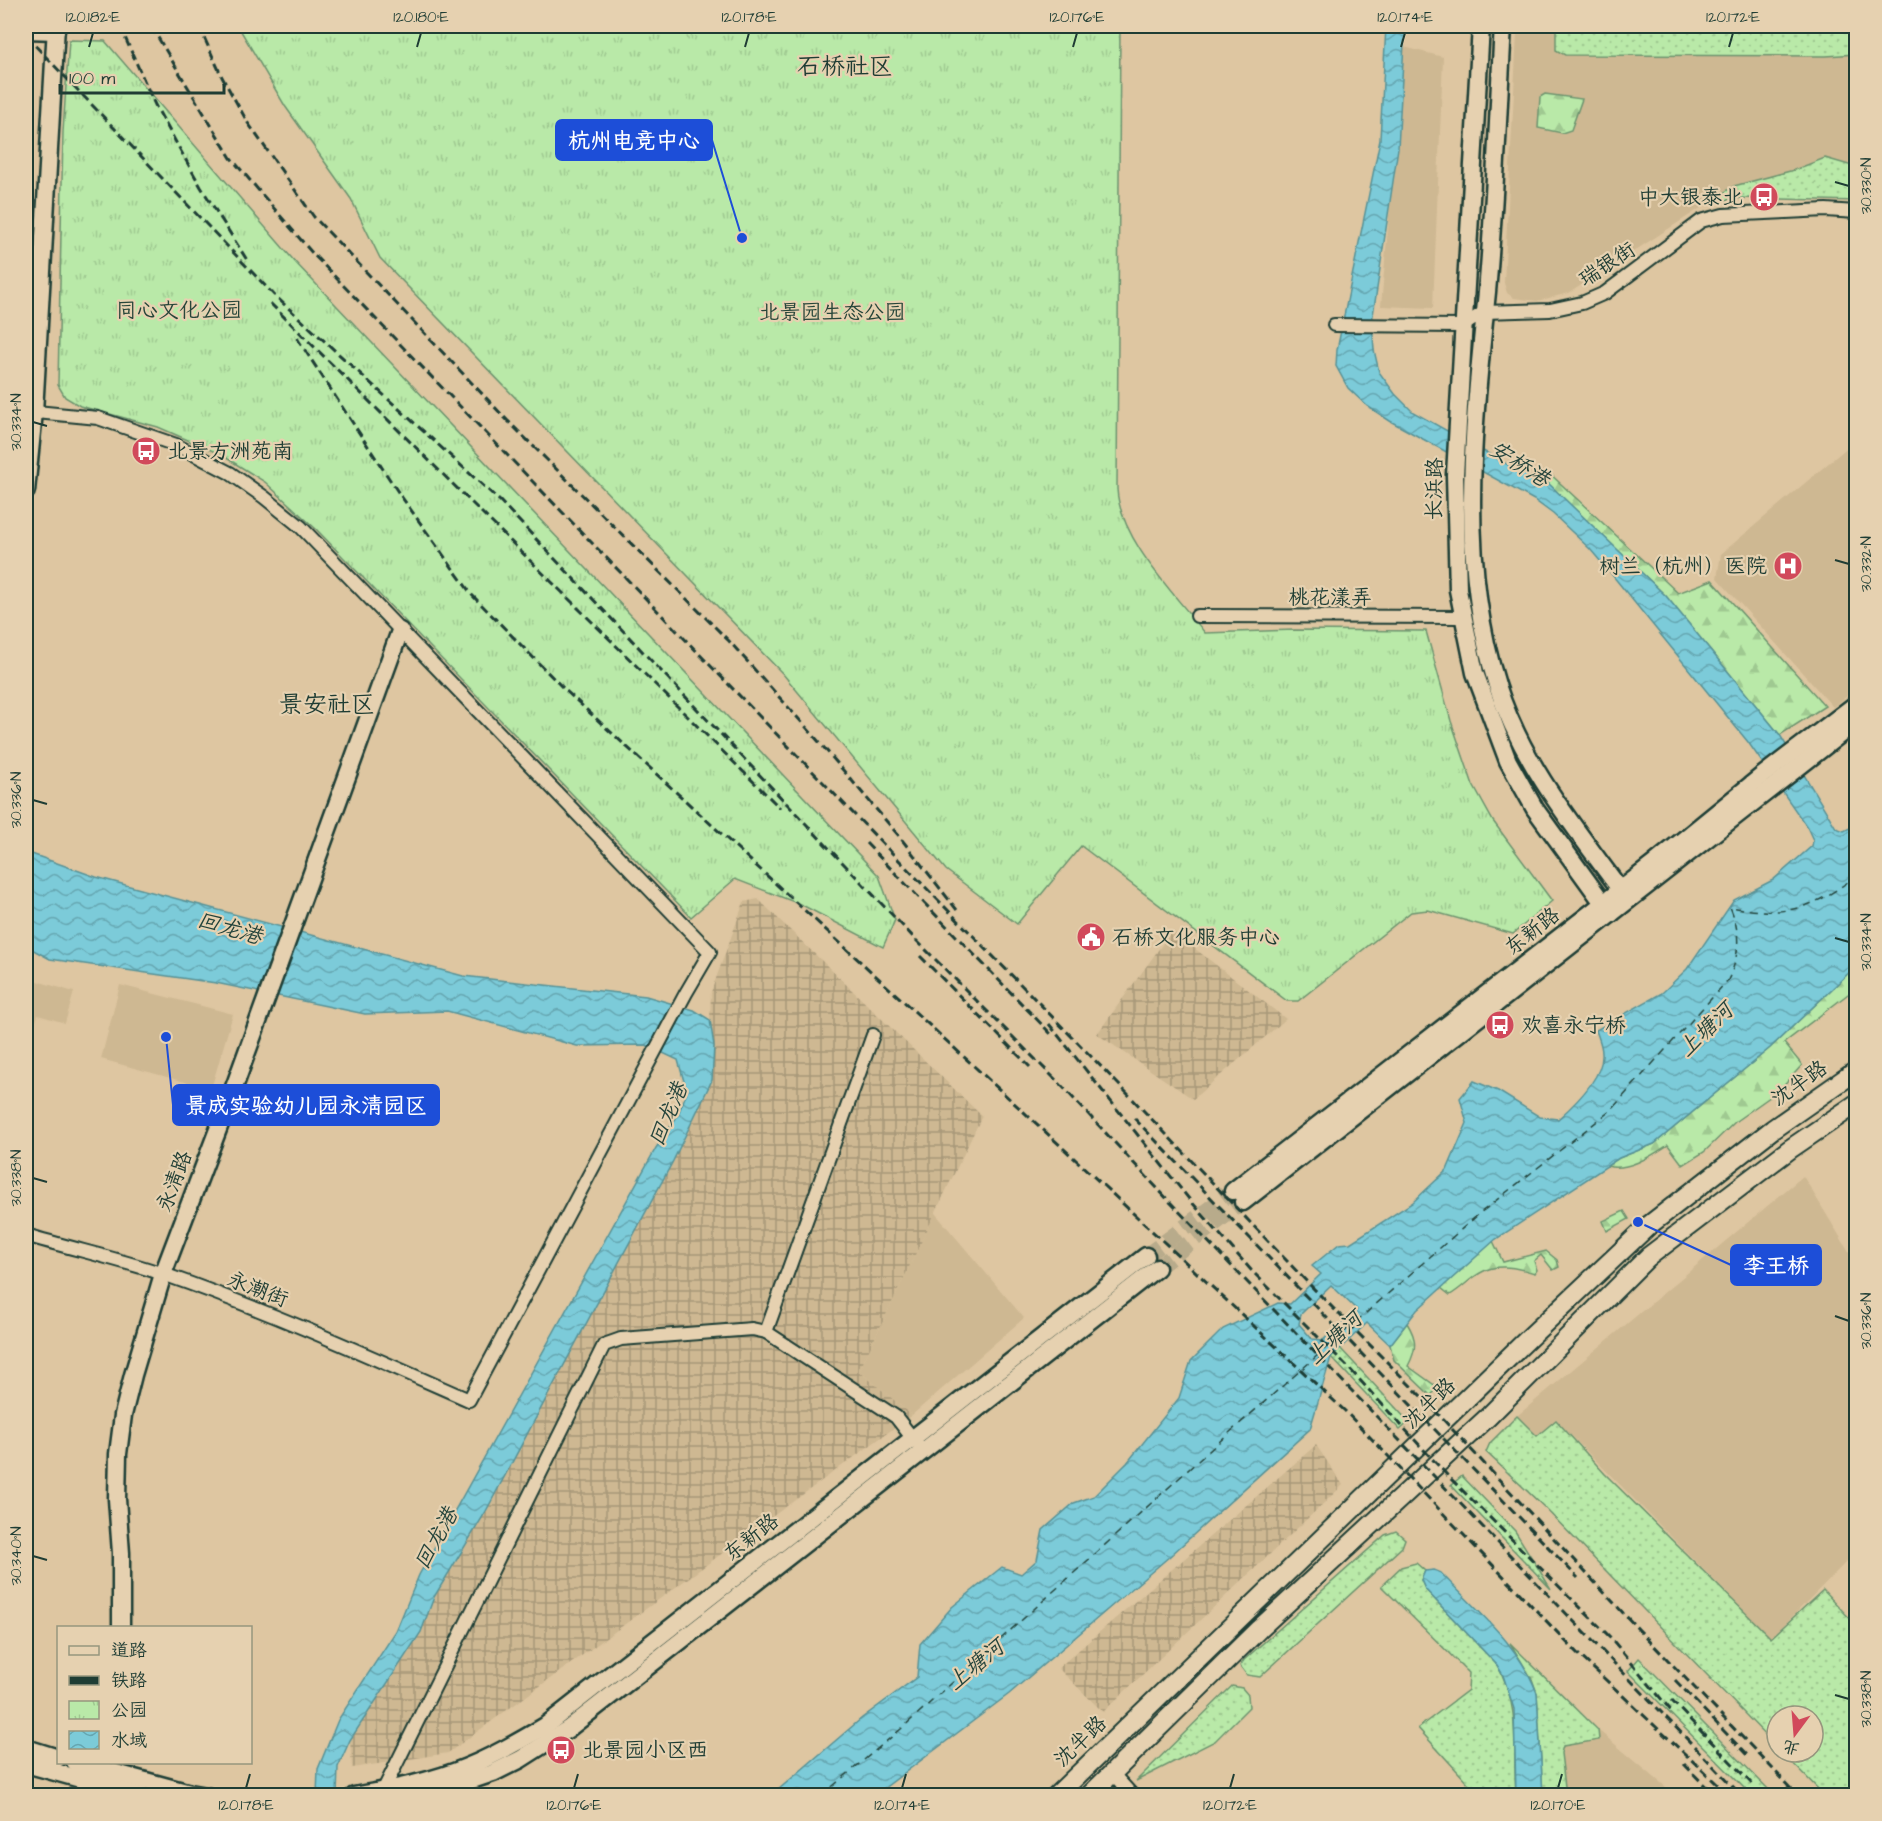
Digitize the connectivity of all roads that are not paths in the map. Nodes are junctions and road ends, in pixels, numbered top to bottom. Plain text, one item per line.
1 (1481, 26) edge
2 (1503, 26) edge
3 (56, 28) edge
4 (26, 30) edge
5 (1857, 212) edge
6 (1484, 312) junction
7 (1334, 325) dead end
8 (1463, 326) junction
9 (30, 412) edge
10 (26, 491) edge
11 (1197, 616) dead end
12 (1462, 617) junction
13 (400, 632) junction
14 (1857, 704) edge
15 (1857, 722) edge
16 (1798, 759) junction
17 (1625, 895) junction
18 (1607, 908) junction
19 (873, 1035) dead end
20 (1857, 1071) edge
21 (1857, 1104) edge
22 (1238, 1196) tunnel mouth
23 (26, 1235) edge
24 (1151, 1262) tunnel mouth
25 (163, 1274) junction
26 (766, 1332) junction
27 (917, 1446) junction
28 (121, 1626) edge
29 (26, 1748) edge
30 (57, 1758) edge
31 (26, 1764) edge
32 (78, 1764) edge
33 (1112, 1773) junction
34 (98, 1778) edge
35 (383, 1791) junction
36 (142, 1796) edge
37 (207, 1796) edge
38 (354, 1796) edge
39 (425, 1796) edge
40 (1056, 1796) edge
41 (1089, 1796) edge
42 (1133, 1796) edge

1 - 8 main road, 长浜路
2 - 6 main road, 长浜路
3 - 4 main road
3 - 9 main road
5 - 6 street, 瑞银街
6 - 8 street
6 - 17 main road, 长浜路
7 - 8 street
8 - 12 main road, 长浜路
9 - 10 main road
9 - 13 street
11 - 12 street, 桃花漾弄
12 - 18 main road, 长浜路
13 - 25 main road, 永清路
13 - 25 street, 永潮街
14 - 16 main road, 东新路
15 - 16 main road, 东新路
16 - 17 main road, 东新路
17 - 18 main road, 东新路
18 - 22 main road, 东新路
19 - 26 street
20 - 40 main road, 沈半路
21 - 33 main road
23 - 25 street, 永潮街
24 - 27 main road, 东新路
25 - 28 main road, 永清路
26 - 27 street
26 - 35 street
27 - 35 main road, 东新路
27 - 39 main road, 东新路
29 - 30 main road
31 - 34 main road
32 - 34 main road
33 - 41 main road
33 - 42 street
34 - 36 main road
34 - 37 main road
35 - 38 main road, 东新路

